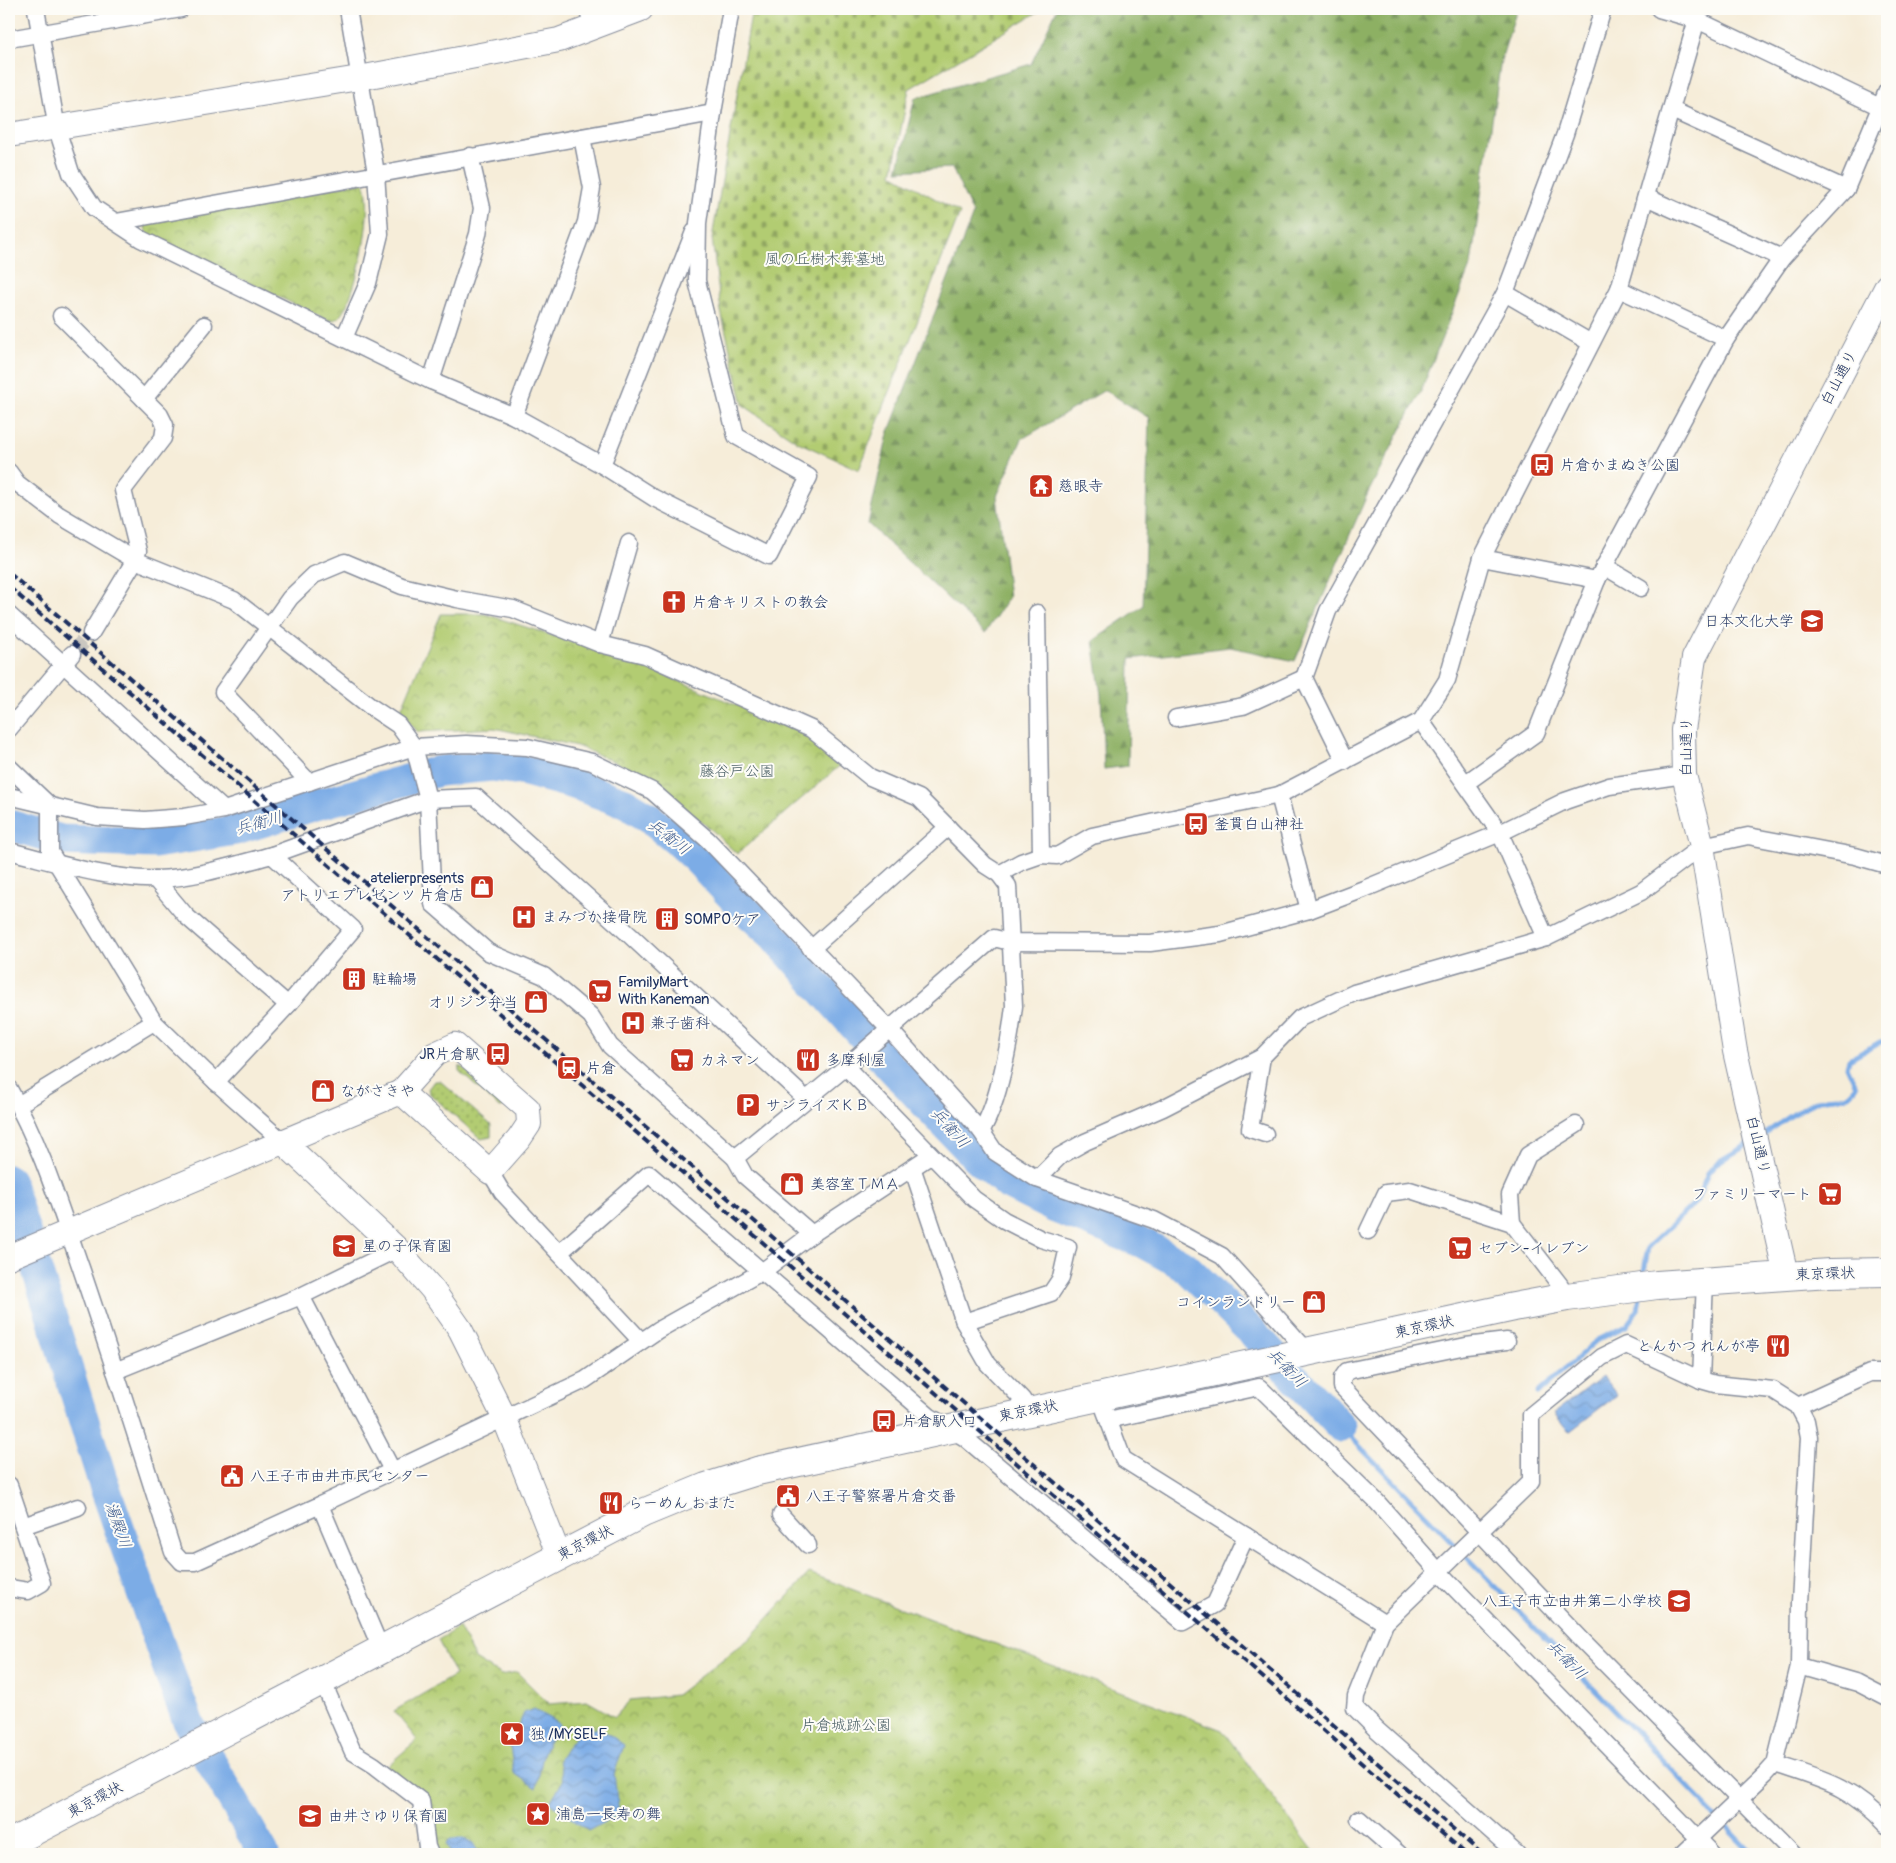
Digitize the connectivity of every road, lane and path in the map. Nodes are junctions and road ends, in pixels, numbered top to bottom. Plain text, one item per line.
1 (36, 9) edge
2 (181, 9) edge
3 (348, 9) edge
4 (641, 9) edge
5 (731, 9) edge
6 (1603, 9) edge
7 (1659, 9) edge
8 (126, 14) edge
9 (1698, 14) edge
10 (591, 18) edge
11 (40, 33) junction
12 (9, 39) edge
13 (359, 78) junction
14 (1887, 91) edge
15 (1884, 107) edge
16 (1672, 110) junction
17 (713, 113) junction
18 (57, 129) junction
19 (9, 135) edge
20 (582, 137) junction
21 (470, 156) junction
22 (376, 173) junction
23 (1846, 189) junction
24 (1646, 197) junction
25 (116, 222) junction
26 (698, 223) junction
27 (1782, 258) junction
28 (1887, 286) edge
29 (1619, 290) junction
30 (1505, 293) junction
31 (61, 316) dead end
32 (204, 324) dead end
33 (344, 338) junction
34 (1726, 339) junction
35 (1591, 343) junction
36 (431, 381) junction
37 (144, 399) junction
38 (514, 416) junction
39 (602, 464) junction
40 (9, 472) edge
41 (629, 543) dead end
42 (1482, 558) junction
43 (136, 560) junction
44 (1600, 573) junction
45 (1641, 588) dead end
46 (1037, 613) dead end
47 (9, 616) edge
48 (270, 629) junction
49 (91, 633) tunnel mouth
50 (600, 644) junction
51 (68, 659) junction
52 (1304, 678) junction
53 (1176, 718) dead end
54 (1421, 721) junction
55 (9, 729) edge
56 (414, 746) junction
57 (1345, 760) junction
58 (9, 767) edge
59 (1684, 775) junction
60 (308, 782) junction
61 (1466, 783) junction
62 (1279, 795) junction
63 (9, 796) edge
64 (428, 799) junction
65 (224, 810) junction
66 (49, 812) junction
67 (948, 826) junction
68 (1500, 833) junction
69 (1702, 846) junction
70 (9, 851) edge
71 (272, 855) junction
72 (1041, 855) junction
73 (52, 857) junction
74 (1887, 865) edge
75 (999, 874) junction
76 (155, 879) junction
77 (1309, 910) junction
78 (1546, 938) junction
79 (1010, 942) junction
80 (811, 949) junction
81 (288, 1005) junction
82 (154, 1022) junction
83 (884, 1034) junction
84 (1262, 1057) junction
85 (849, 1064) junction
86 (216, 1082) junction
87 (9, 1089) edge
88 (401, 1092) junction
89 (806, 1099) junction
90 (18, 1105) junction
91 (1576, 1124) dead end
92 (981, 1131) junction
93 (1265, 1134) dead end
94 (282, 1142) junction
95 (930, 1156) junction
96 (735, 1158) junction
97 (913, 1170) junction
98 (490, 1172) junction
99 (1037, 1179) junction
100 (1512, 1223) junction
101 (1368, 1231) dead end
102 (812, 1234) junction
103 (62, 1236) junction
104 (397, 1250) junction
105 (559, 1253) junction
106 (9, 1257) edge
107 (763, 1271) junction
108 (1887, 1272) edge
109 (1786, 1276) junction
110 (1705, 1280) junction
111 (301, 1296) junction
112 (1566, 1297) junction
113 (964, 1322) junction
114 (641, 1341) junction
115 (1507, 1341) dead end
116 (1301, 1354) junction
117 (115, 1371) junction
118 (1887, 1373) edge
119 (1701, 1380) junction
120 (1798, 1406) junction
121 (1105, 1408) junction
122 (1029, 1410) junction
123 (504, 1417) junction
124 (949, 1428) junction
125 (392, 1470) junction
126 (9, 1485) edge
127 (320, 1505) junction
128 (78, 1507) dead end
129 (781, 1515) dead end
130 (23, 1526) junction
131 (1246, 1536) junction
132 (1475, 1538) junction
133 (808, 1545) dead end
134 (559, 1556) junction
135 (1439, 1572) junction
136 (9, 1588) edge
137 (1385, 1623) junction
138 (381, 1649) junction
139 (1799, 1666) junction
140 (322, 1680) junction
141 (1887, 1698) edge
142 (1775, 1764) junction
143 (1739, 1798) junction
144 (1358, 1819) dead end
145 (1887, 1825) edge
146 (1698, 1839) junction
147 (9, 1844) edge
148 (430, 1854) edge
149 (1399, 1854) edge
150 (1517, 1854) edge
151 (1682, 1854) edge
152 (1713, 1854) edge
153 (1792, 1854) edge

1 - 11 street
2 - 8 street
3 - 13 street
4 - 10 street
5 - 17 street
6 - 30 street
7 - 9 street
8 - 11 street
9 - 15 street
9 - 16 street
10 - 13 street
11 - 12 street
11 - 18 street
13 - 18 street
13 - 22 street
14 - 15 street
15 - 23 street
16 - 23 street
16 - 24 street
17 - 20 street
17 - 26 street
18 - 19 street
18 - 25 street
20 - 21 street
20 - 38 street
21 - 22 street
21 - 36 street
22 - 25 street
22 - 33 street
23 - 27 street
24 - 27 street
24 - 29 street
25 - 33 street
26 - 39 street
26 - 39 street
27 - 34 street
28 - 59 street, 白山通り
29 - 34 street
29 - 35 street
30 - 35 street
30 - 52 street
31 - 37 street
32 - 37 street
33 - 36 street
34 - 44 street
35 - 42 street
36 - 38 street
37 - 43 street
38 - 39 street
40 - 43 street
41 - 50 street
42 - 44 street
42 - 54 street
43 - 48 street
43 - 49 street
44 - 45 street
44 - 61 street
46 - 72 street
47 - 51 street
48 - 50 street
48 - 56 street
48 - 60 street
50 - 67 street
51 - 55 street
51 - 65 street
52 - 53 street
52 - 57 street
54 - 57 street
54 - 61 street
56 - 60 street
56 - 64 street
56 - 80 street
57 - 62 street
58 - 66 street
59 - 68 street
59 - 69 street, 白山通り
60 - 65 street
61 - 68 street
62 - 72 street
62 - 77 street
63 - 66 street
64 - 71 street
64 - 89 street
64 - 96 street
65 - 66 street
66 - 73 street
67 - 75 street
67 - 80 street
68 - 77 street
68 - 78 street
69 - 74 street
69 - 78 street
69 - 109 street, 白山通り
70 - 73 street
71 - 76 street
71 - 81 street
72 - 75 street
73 - 76 street
73 - 82 street
75 - 79 street
76 - 81 street
77 - 79 street
78 - 84 street
79 - 83 street
79 - 92 street
80 - 83 street
81 - 86 street
82 - 86 street
82 - 90 street
83 - 85 street
83 - 92 street
84 - 93 street
84 - 99 street
85 - 89 street
85 - 95 street
86 - 94 street
87 - 90 street
88 - 94 street
88 - 98 street
88 - 98 street
89 - 96 street
90 - 103 street
91 - 100 street
92 - 99 street
94 - 103 street
94 - 104 street
95 - 97 street
95 - 113 street
96 - 102 street
97 - 102 street
97 - 113 street
98 - 105 street
99 - 116 street
100 - 101 street
100 - 112 street
102 - 107 street
103 - 106 street
103 - 117 street
104 - 111 street
104 - 123 street
105 - 107 street
105 - 114 street
107 - 114 street
107 - 124 street
108 - 109 highway, 東京環状
109 - 110 highway, 東京環状
110 - 112 highway, 東京環状
110 - 119 street
111 - 117 street
111 - 125 street
112 - 116 highway, 東京環状
113 - 122 street
114 - 123 street
115 - 132 street
116 - 121 highway, 東京環状
117 - 127 street
118 - 120 street
119 - 120 street
119 - 132 street
120 - 139 street
121 - 122 highway, 東京環状
121 - 131 street
121 - 135 street
122 - 124 highway, 東京環状
123 - 125 street
123 - 134 street
124 - 131 street
124 - 134 highway, 東京環状
125 - 127 street
126 - 130 street
127 - 138 street
128 - 130 street
129 - 133 street
130 - 136 street
131 - 137 street
132 - 135 street
132 - 143 street
134 - 138 highway, 東京環状
135 - 137 street
135 - 146 street
137 - 150 street
138 - 140 highway, 東京環状
139 - 141 street
139 - 142 street
140 - 147 highway, 東京環状
140 - 148 street
142 - 143 street
142 - 145 street
143 - 146 street
143 - 153 street
144 - 149 street
146 - 151 street
146 - 152 street

